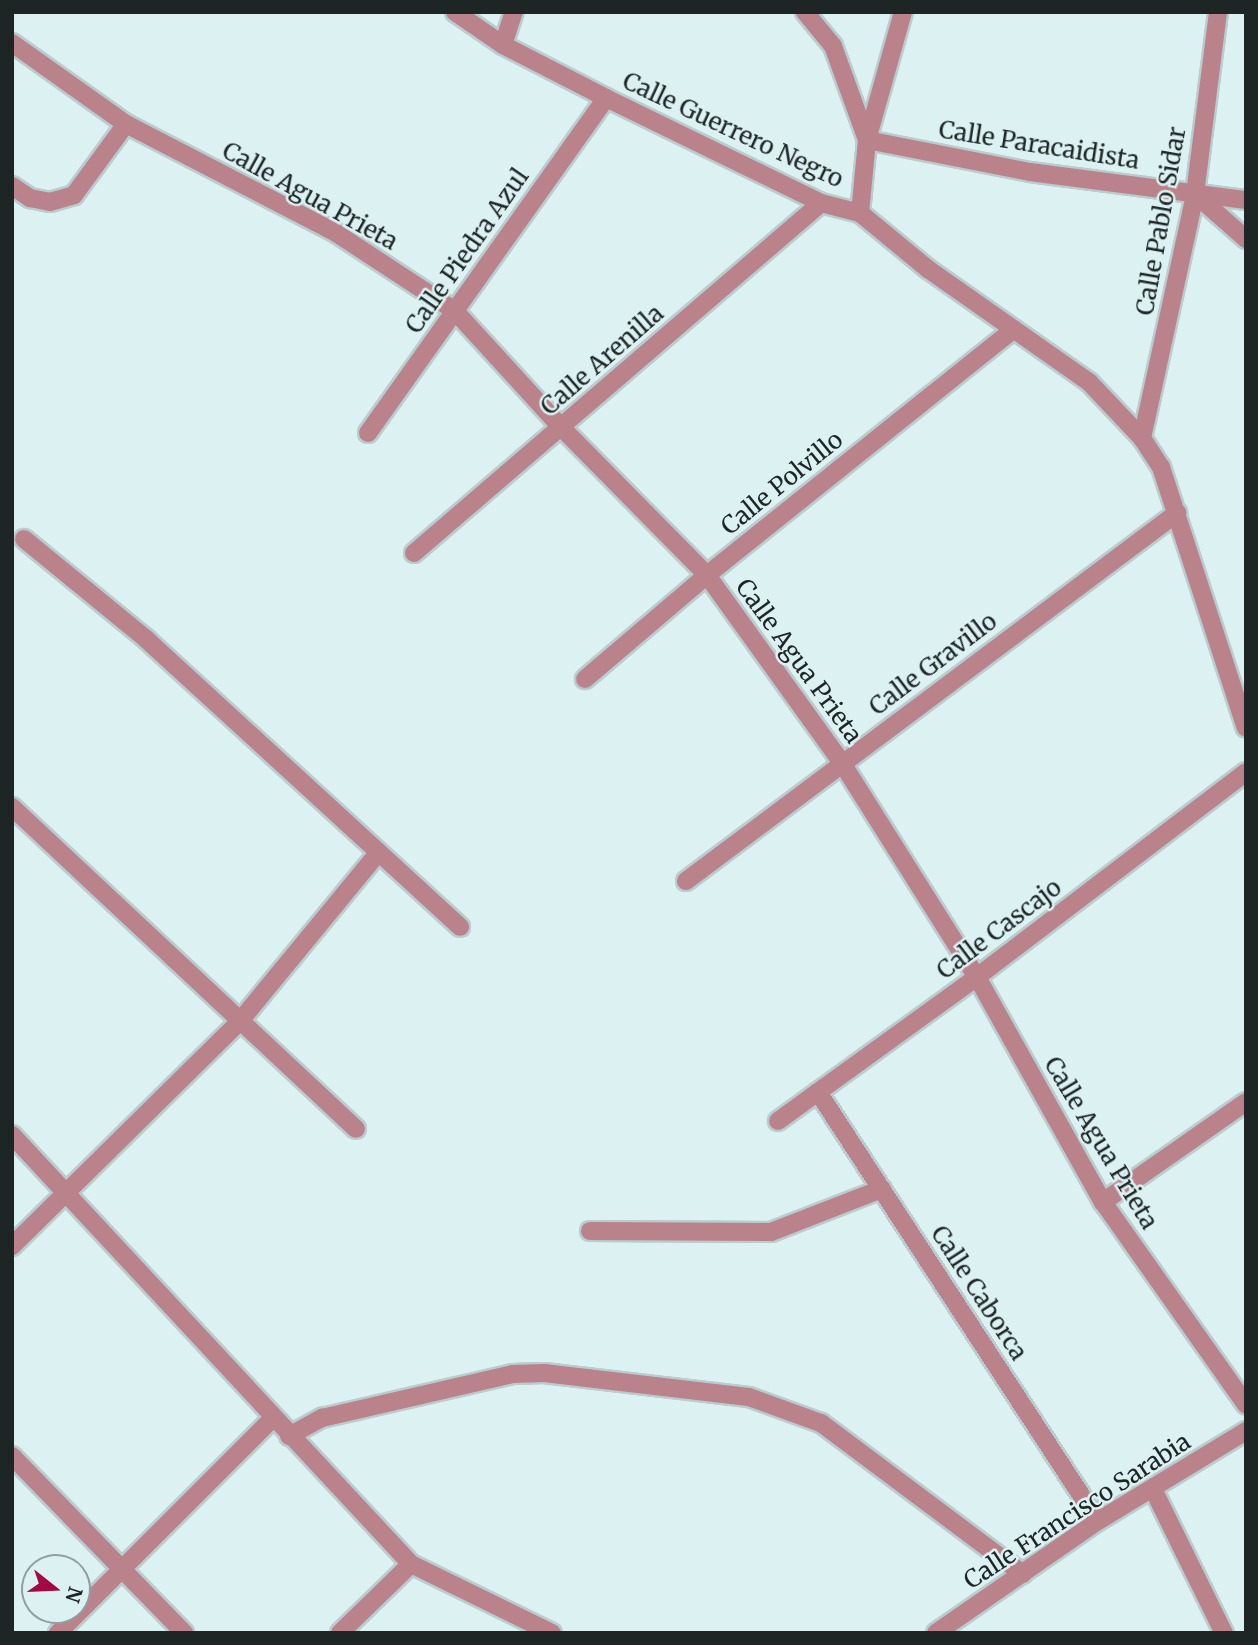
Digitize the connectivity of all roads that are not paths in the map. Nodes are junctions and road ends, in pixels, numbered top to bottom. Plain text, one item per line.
1 (455, 12) edge
2 (514, 12) edge
3 (805, 12) edge
4 (903, 12) edge
5 (1218, 12) edge
6 (12, 43) edge
7 (503, 45) junction
8 (606, 98) junction
9 (126, 124) junction
10 (867, 140) junction
11 (12, 186) edge
12 (1195, 194) junction
13 (1246, 200) edge
14 (821, 202) junction
15 (860, 213) junction
16 (1246, 239) edge
17 (455, 311) junction
18 (1014, 329) junction
19 (562, 428) junction
20 (368, 433) dead end
21 (1142, 438) junction
22 (1177, 513) junction
23 (24, 539) dead end
24 (414, 553) dead end
25 (707, 575) junction
26 (585, 680) dead end
27 (1246, 728) edge
28 (842, 763) junction
29 (1246, 772) edge
30 (12, 807) edge
31 (378, 853) junction
32 (687, 880) dead end
33 (460, 927) dead end
34 (977, 978) junction
35 (240, 1021) junction
36 (818, 1092) junction
37 (1246, 1102) edge
38 (778, 1121) dead end
39 (356, 1129) dead end
40 (12, 1135) edge
41 (882, 1189) junction
42 (65, 1193) junction
43 (1103, 1202) junction
44 (590, 1231) dead end
45 (12, 1246) edge
46 (1246, 1405) edge
47 (272, 1419) junction
48 (1246, 1431) edge
49 (289, 1436) junction
50 (12, 1456) edge
51 (1153, 1489) junction
52 (1098, 1521) junction
53 (411, 1564) junction
54 (122, 1569) junction
55 (1023, 1574) junction
56 (58, 1633) edge
57 (184, 1633) edge
58 (340, 1633) edge
59 (552, 1633) edge
60 (936, 1633) edge
61 (1224, 1633) edge

1 - 7 street, Calle Guerrero Negro
2 - 7 street
3 - 10 street
4 - 10 street
5 - 12 street, Calle Pablo Sidar
6 - 9 street, Calle Agua Prieta
7 - 8 street, Calle Guerrero Negro
8 - 14 street, Calle Guerrero Negro
8 - 17 street, Calle Piedra Azul
9 - 11 street
9 - 17 street, Calle Agua Prieta
10 - 12 street, Calle Paracaidista
10 - 15 street
12 - 13 street, Calle Paracaidista
12 - 16 street
12 - 21 street, Calle Pablo Sidar
14 - 15 street, Calle Guerrero Negro
14 - 19 street, Calle Arenilla
15 - 18 street, Calle Guerrero Negro
17 - 19 street, Calle Agua Prieta
17 - 20 street, Calle Piedra Azul
18 - 21 street, Calle Guerrero Negro
18 - 25 street, Calle Polvillo
19 - 24 street, Calle Arenilla
19 - 25 street, Calle Agua Prieta
21 - 22 street, Calle Guerrero Negro
22 - 27 street, Calle Guerrero Negro
22 - 28 street, Calle Gravillo
23 - 31 street
25 - 26 street, Calle Polvillo
25 - 28 street, Calle Agua Prieta
28 - 32 street, Calle Gravillo
28 - 34 street, Calle Agua Prieta
29 - 34 street, Calle Cascajo
30 - 35 street
31 - 33 street
31 - 35 street
34 - 36 street, Calle Cascajo
34 - 43 street, Calle Agua Prieta
35 - 39 street
35 - 42 street
36 - 38 street, Calle Cascajo
36 - 41 street, Calle Caborca
37 - 43 street
40 - 42 street
41 - 44 street
41 - 52 street, Calle Caborca
42 - 45 street
42 - 47 street
43 - 46 street, Calle Agua Prieta
47 - 49 street
47 - 54 street
48 - 51 street, Calle Francisco Sarabia
49 - 53 street
49 - 55 street
50 - 54 street
51 - 52 street, Calle Francisco Sarabia
51 - 61 street
52 - 55 street, Calle Francisco Sarabia
53 - 58 street
53 - 59 street
54 - 56 street
54 - 57 street
55 - 60 street, Calle Francisco Sarabia

